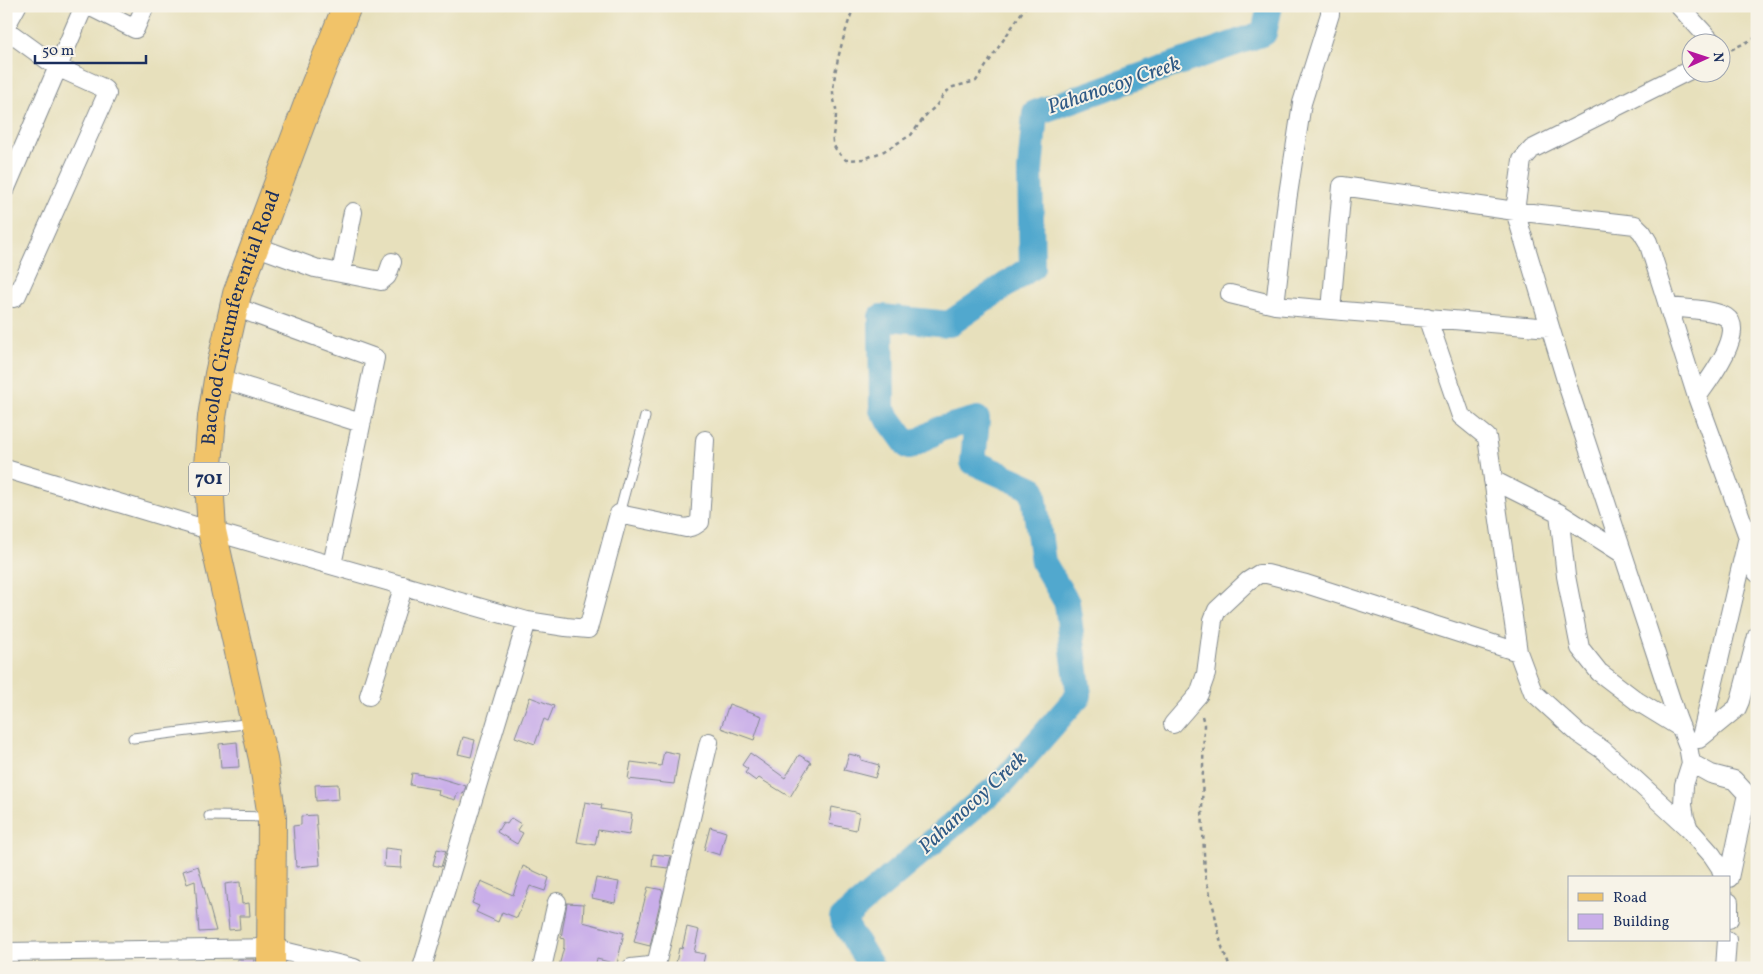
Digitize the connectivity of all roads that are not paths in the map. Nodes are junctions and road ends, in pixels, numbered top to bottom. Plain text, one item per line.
1 (17, 6) edge
2 (84, 6) edge
3 (89, 6) edge
4 (145, 6) edge
5 (348, 6) edge
6 (1330, 6) edge
7 (1679, 6) edge
8 (6, 28) edge
9 (1703, 32) edge
10 (57, 67) junction
11 (1680, 75) edge
12 (6, 188) edge
13 (1515, 211) junction
14 (353, 212) dead end
15 (255, 246) junction
16 (392, 262) dead end
17 (341, 273) junction
18 (1230, 294) dead end
19 (6, 296) edge
20 (1275, 305) junction
21 (234, 307) junction
22 (1669, 307) junction
23 (1331, 310) junction
24 (1427, 317) junction
25 (1550, 328) junction
26 (219, 378) junction
27 (1697, 397) junction
28 (645, 417) dead end
29 (362, 423) junction
30 (705, 440) dead end
31 (6, 469) edge
32 (1493, 480) junction
33 (1559, 513) junction
34 (619, 514) junction
35 (212, 531) junction
36 (1748, 537) junction
37 (1623, 554) junction
38 (332, 565) junction
39 (1757, 574) edge
40 (404, 585) junction
41 (527, 621) junction
42 (1757, 636) edge
43 (1518, 652) junction
44 (369, 696) dead end
45 (255, 723) junction
46 (1173, 724) dead end
47 (1681, 728) junction
48 (133, 738) dead end
49 (709, 742) dead end
50 (1694, 749) junction
51 (209, 816) dead end
52 (272, 817) junction
53 (1689, 829) junction
54 (1723, 876) edge
55 (1729, 876) edge
56 (557, 902) dead end
57 (1727, 942) edge
58 (8, 949) edge
59 (271, 958) edge
60 (354, 968) edge
61 (422, 968) edge
62 (542, 968) edge
63 (632, 968) edge
64 (1725, 968) edge

1 - 8 street
2 - 10 street
3 - 4 street
5 - 15 main road, Bacolod Circumferential Road / 701
6 - 20 street
7 - 9 street
8 - 10 street
10 - 12 street
10 - 19 street
11 - 13 street
13 - 22 street
13 - 23 street
13 - 25 street
14 - 17 street
15 - 17 street
15 - 21 main road, Bacolod Circumferential Road / 701
16 - 17 street
18 - 20 street
20 - 23 street
21 - 26 main road, Bacolod Circumferential Road / 701
21 - 29 street
22 - 27 street
22 - 27 street
23 - 24 street
24 - 25 street
24 - 32 street
25 - 37 street
26 - 29 street
26 - 35 main road, Bacolod Circumferential Road / 701
27 - 36 street
28 - 34 lane
29 - 38 street
30 - 34 street
31 - 35 street
32 - 33 street
32 - 43 street
33 - 37 street
33 - 47 street
34 - 41 street
35 - 38 street
35 - 45 main road, Bacolod Circumferential Road / 701
36 - 39 street
36 - 50 street
37 - 47 street
38 - 40 street
40 - 41 street
40 - 44 street
41 - 61 street
42 - 50 street
43 - 46 street
43 - 53 street
45 - 48 lane
45 - 52 main road, Bacolod Circumferential Road / 701
47 - 50 street
49 - 63 street
50 - 53 street
50 - 55 street
51 - 52 lane
52 - 59 main road, Bacolod Circumferential Road / 701
53 - 54 street
56 - 62 street
57 - 64 street
58 - 59 street
59 - 60 street

